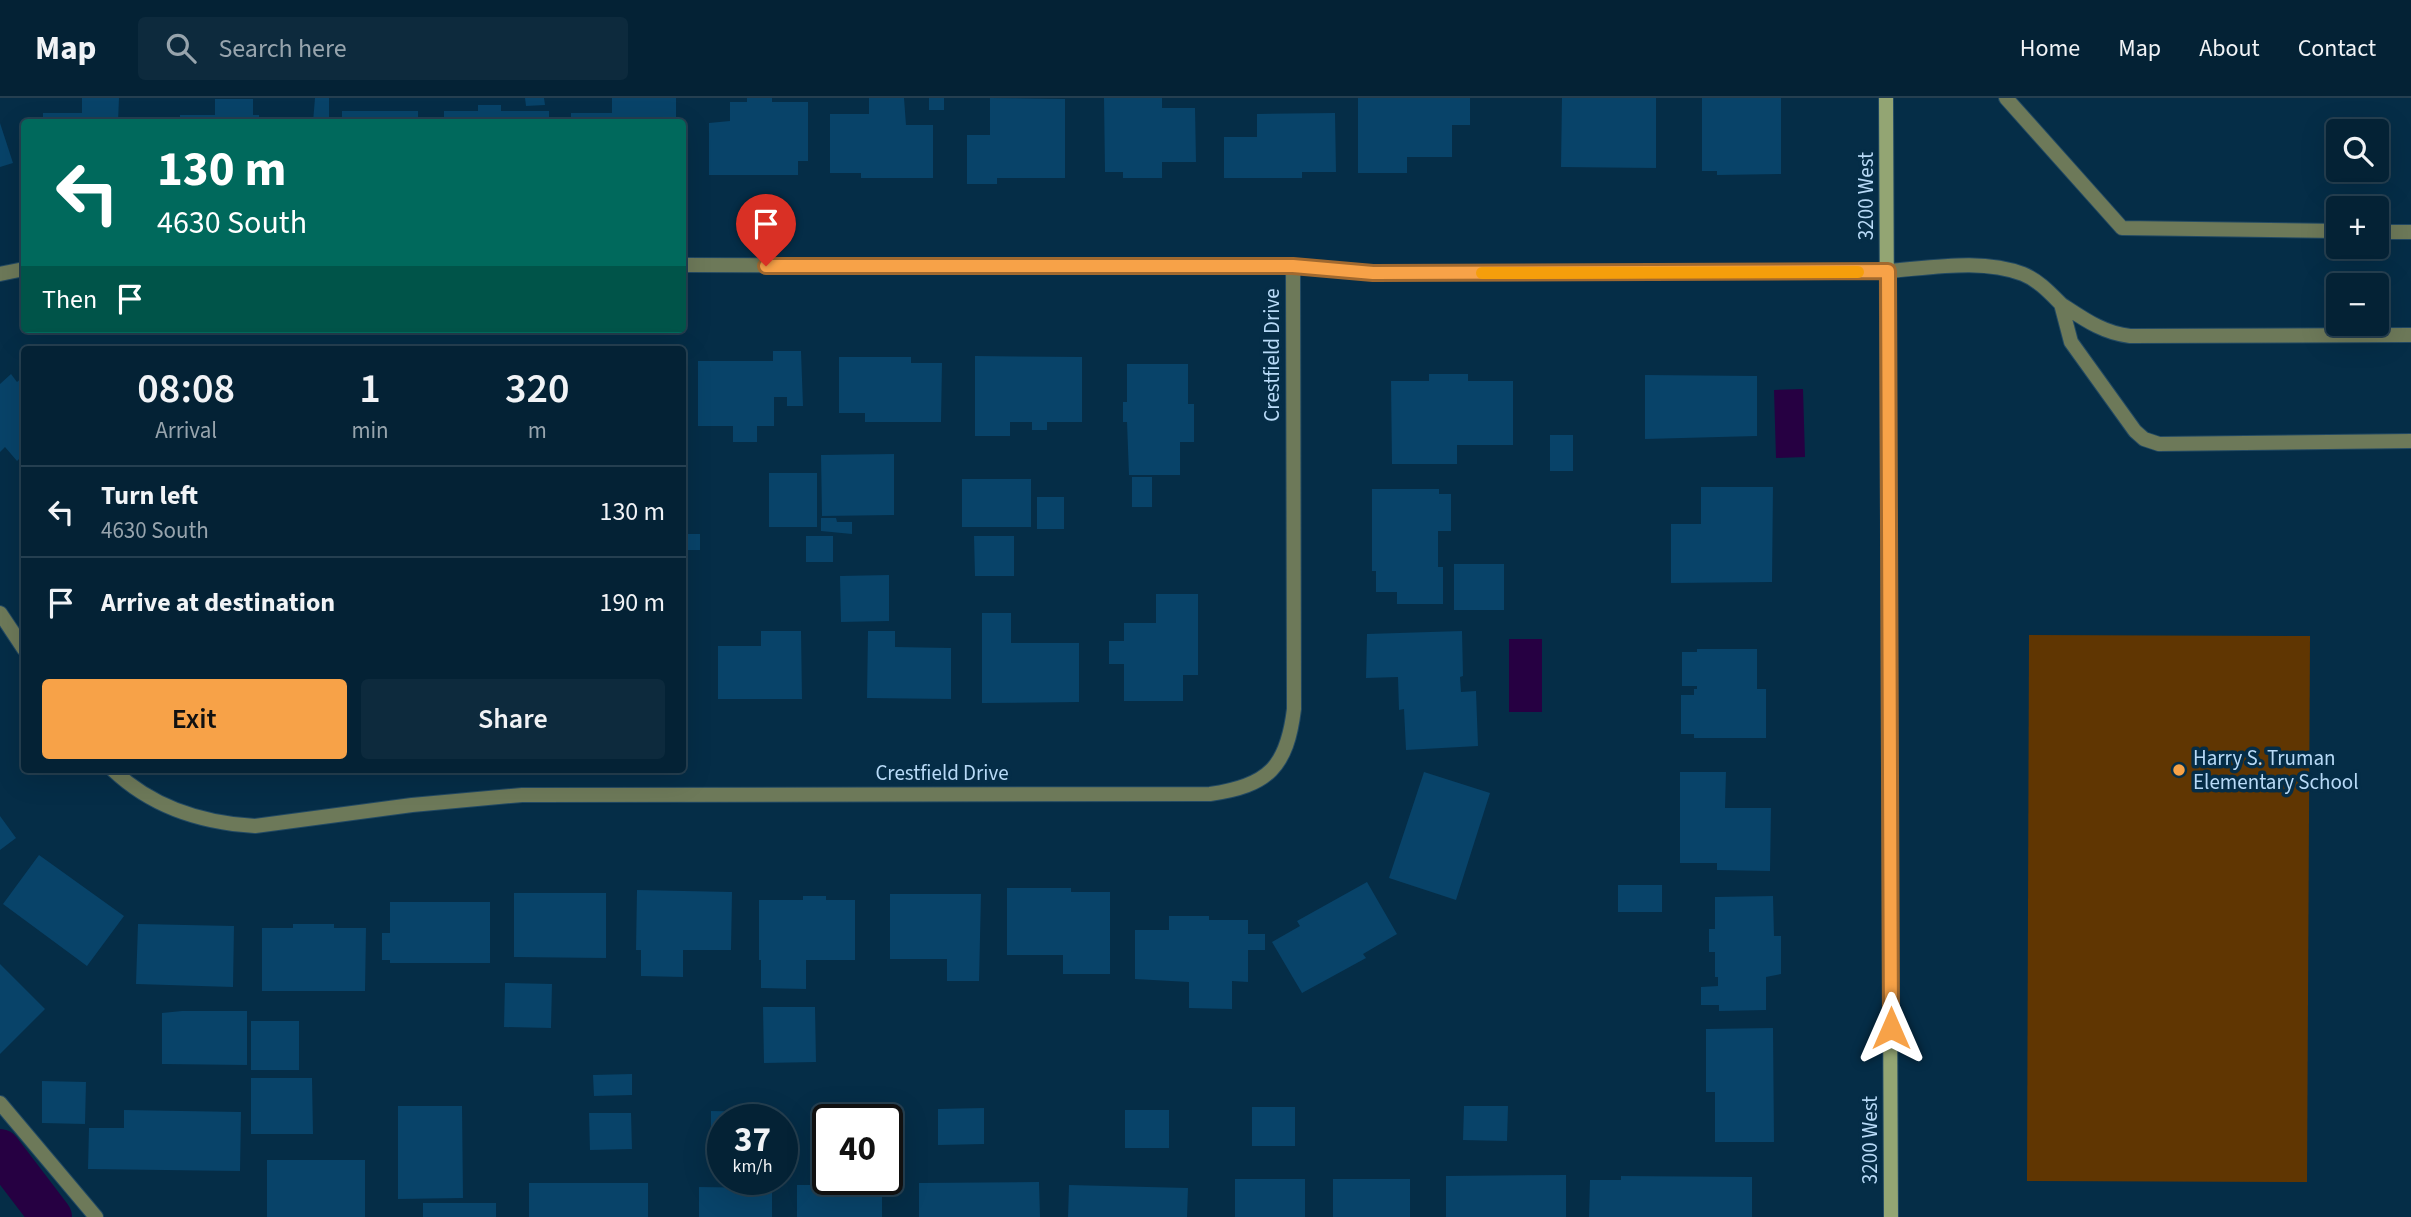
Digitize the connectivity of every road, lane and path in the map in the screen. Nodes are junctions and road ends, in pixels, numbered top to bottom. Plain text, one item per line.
1 (1886, 98) edge
2 (2006, 98) edge
3 (2326, 231) edge
4 (2389, 232) edge
5 (2411, 232) edge
6 (686, 265) edge
7 (1293, 266) junction
8 (21, 270) edge
9 (1888, 271) junction
10 (0, 274) edge
11 (2062, 304) junction
12 (2411, 335) edge
13 (2411, 440) edge
14 (0, 612) edge
15 (21, 644) edge
16 (117, 773) edge
17 (0, 1103) edge
18 (96, 1217) edge
19 (1891, 1217) edge

1 - 9 street, 3200 West
2 - 3 street
4 - 5 street
6 - 7 street
7 - 9 street
7 - 16 street, Crestfield Drive
8 - 10 street
9 - 11 street
9 - 19 street, 3200 West
11 - 12 street
11 - 13 street
14 - 15 street
17 - 18 street

